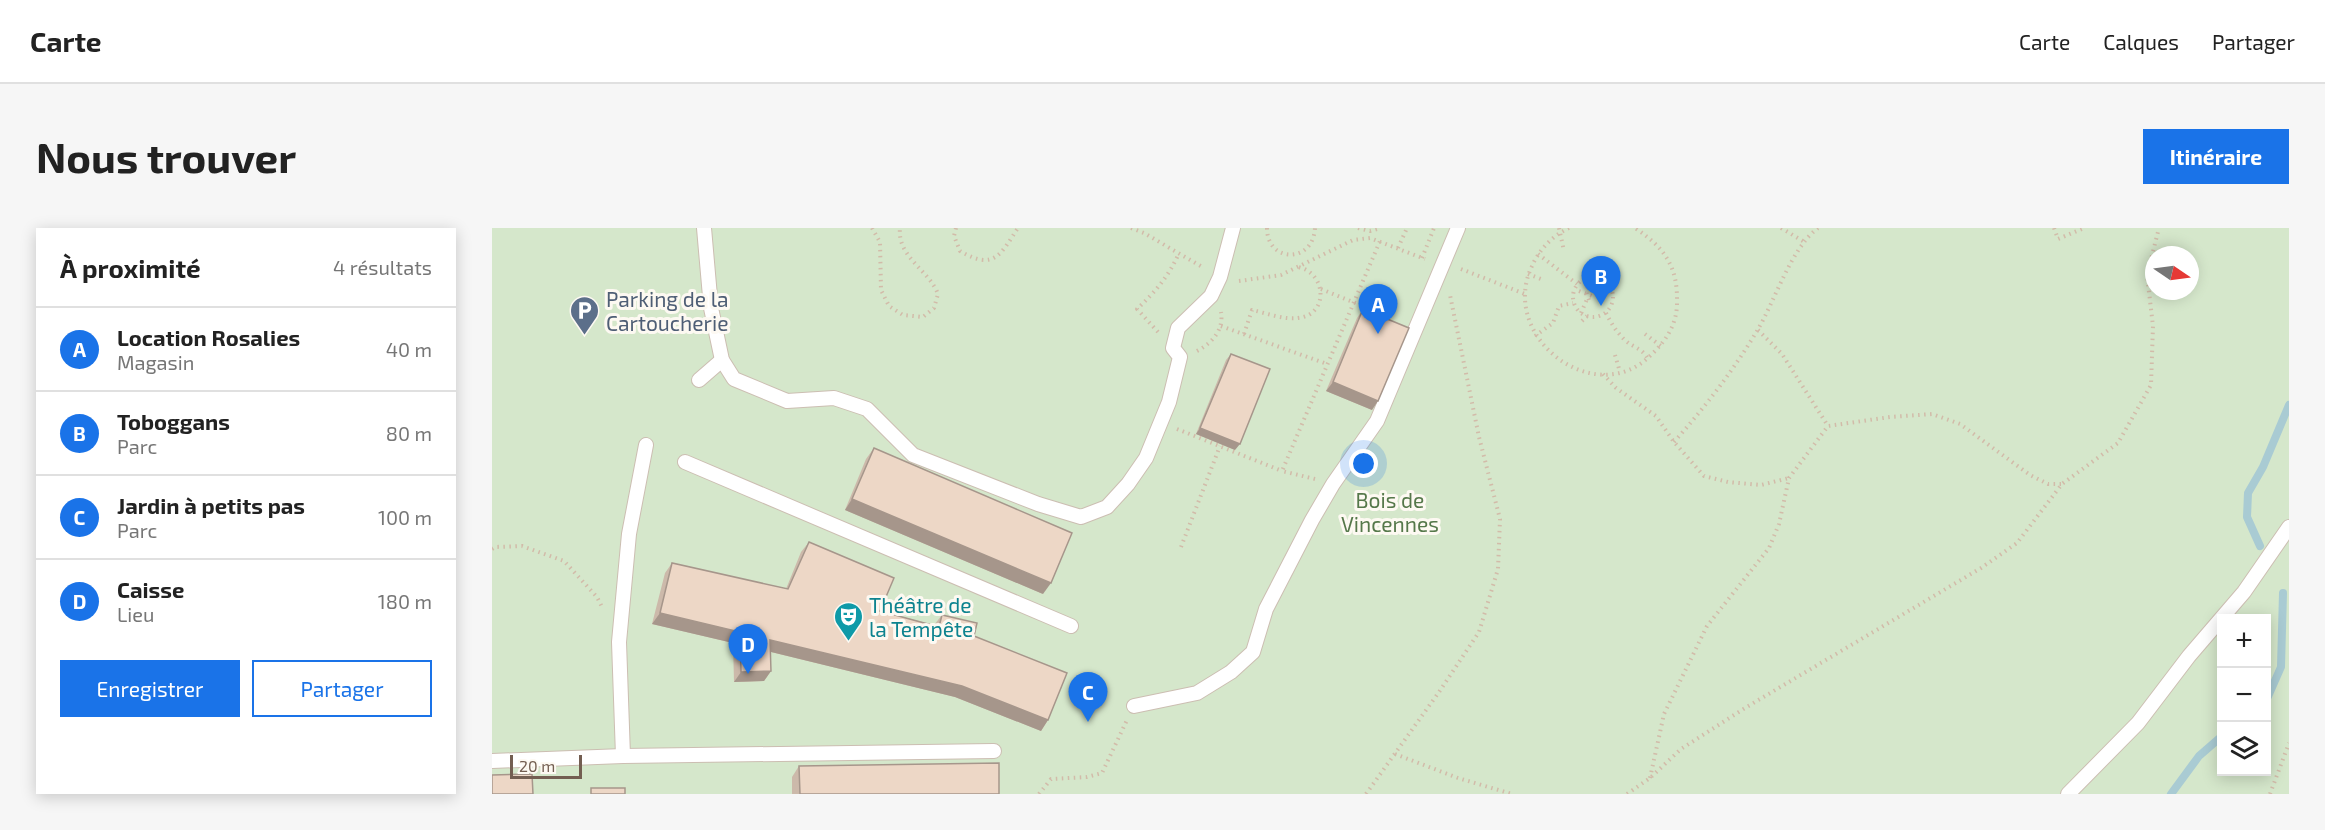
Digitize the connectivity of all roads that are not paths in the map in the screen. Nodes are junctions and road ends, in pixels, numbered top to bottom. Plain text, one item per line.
1 (704, 228) edge
2 (1233, 228) edge
3 (1458, 228) edge
4 (722, 360) junction
5 (699, 380) dead end
6 (646, 445) dead end
7 (685, 462) dead end
8 (2289, 527) edge
9 (1071, 626) dead end
10 (1134, 706) road end
11 (994, 751) dead end
12 (623, 756) junction
13 (492, 760) edge
14 (2068, 794) edge

1 - 4 lane
2 - 4 lane
3 - 10 lane
4 - 5 lane
6 - 12 lane
7 - 9 lane
8 - 14 lane
11 - 12 lane
12 - 13 lane

